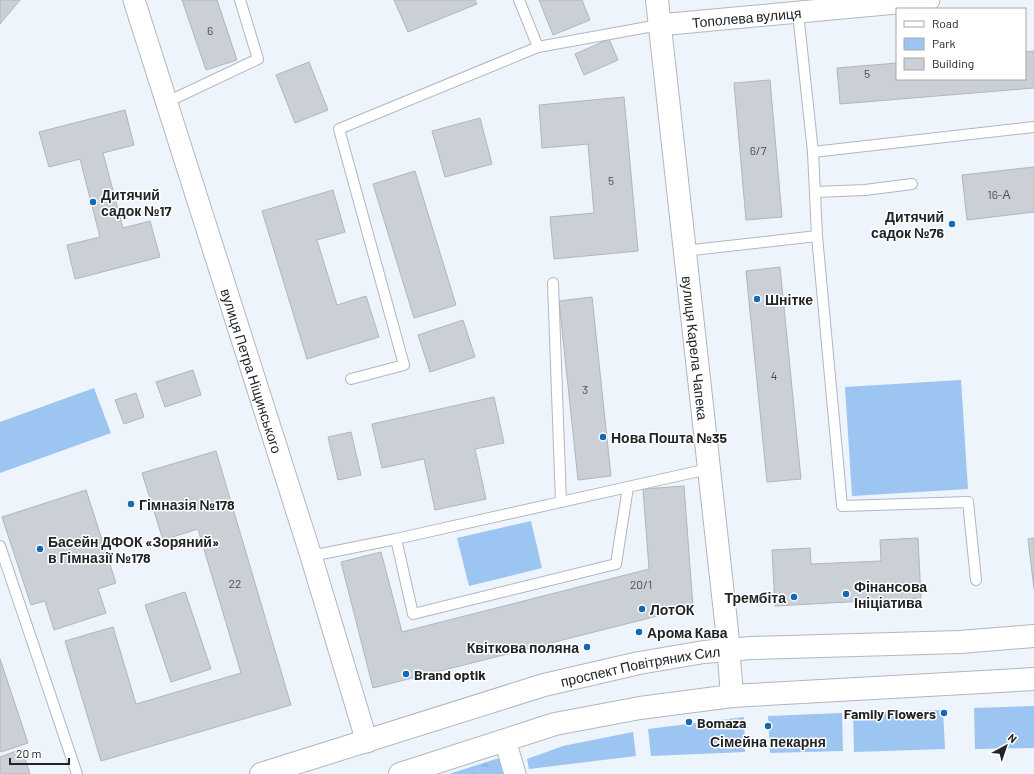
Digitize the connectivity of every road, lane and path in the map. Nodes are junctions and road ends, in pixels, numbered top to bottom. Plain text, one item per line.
1 (134, 0) edge
2 (240, 0) edge
3 (519, 0) edge
4 (657, 0) edge
5 (929, 0) edge
6 (798, 13) junction
7 (659, 24) junction
8 (538, 47) junction
9 (167, 102) junction
10 (1034, 127) edge
11 (813, 152) junction
12 (912, 184) dead end
13 (815, 192) junction
14 (817, 236) junction
15 (684, 251) junction
16 (553, 283) dead end
17 (351, 378) dead end
18 (708, 469) junction
19 (628, 487) junction
20 (562, 502) junction
21 (396, 539) junction
22 (0, 546) edge
23 (311, 556) junction
24 (976, 580) dead end
25 (1034, 636) edge
26 (729, 650) junction
27 (1034, 679) edge
28 (732, 696) junction
29 (505, 740) junction
30 (367, 742) junction
31 (77, 774) edge
32 (261, 774) edge
33 (400, 774) edge
34 (515, 774) edge

1 - 9 street, вулиця Петра Ніщинського
2 - 9 lane
3 - 8 lane
4 - 7 main road, вулиця Карела Чапека
5 - 6 street, Тополева вулиця
6 - 7 street, Тополева вулиця
6 - 11 lane
7 - 8 lane
7 - 15 main road, вулиця Карела Чапека
8 - 17 lane
9 - 23 street, вулиця Петра Ніщинського
10 - 11 lane
11 - 13 lane
12 - 13 lane
13 - 14 lane
14 - 15 lane
14 - 24 lane
15 - 18 main road, вулиця Карела Чапека
16 - 20 lane
18 - 19 lane
18 - 26 main road, вулиця Карела Чапека
19 - 20 lane
19 - 21 lane
20 - 21 lane
21 - 23 lane
22 - 31 lane
23 - 30 street, вулиця Петра Ніщинського
25 - 26 main road, проспект Повітряних Сил
26 - 28 main road, вулиця Карела Чапека
26 - 30 main road, проспект Повітряних Сил
27 - 28 main road
28 - 29 main road
29 - 33 main road
29 - 34 street
30 - 32 main road, проспект Повітряних Сил

